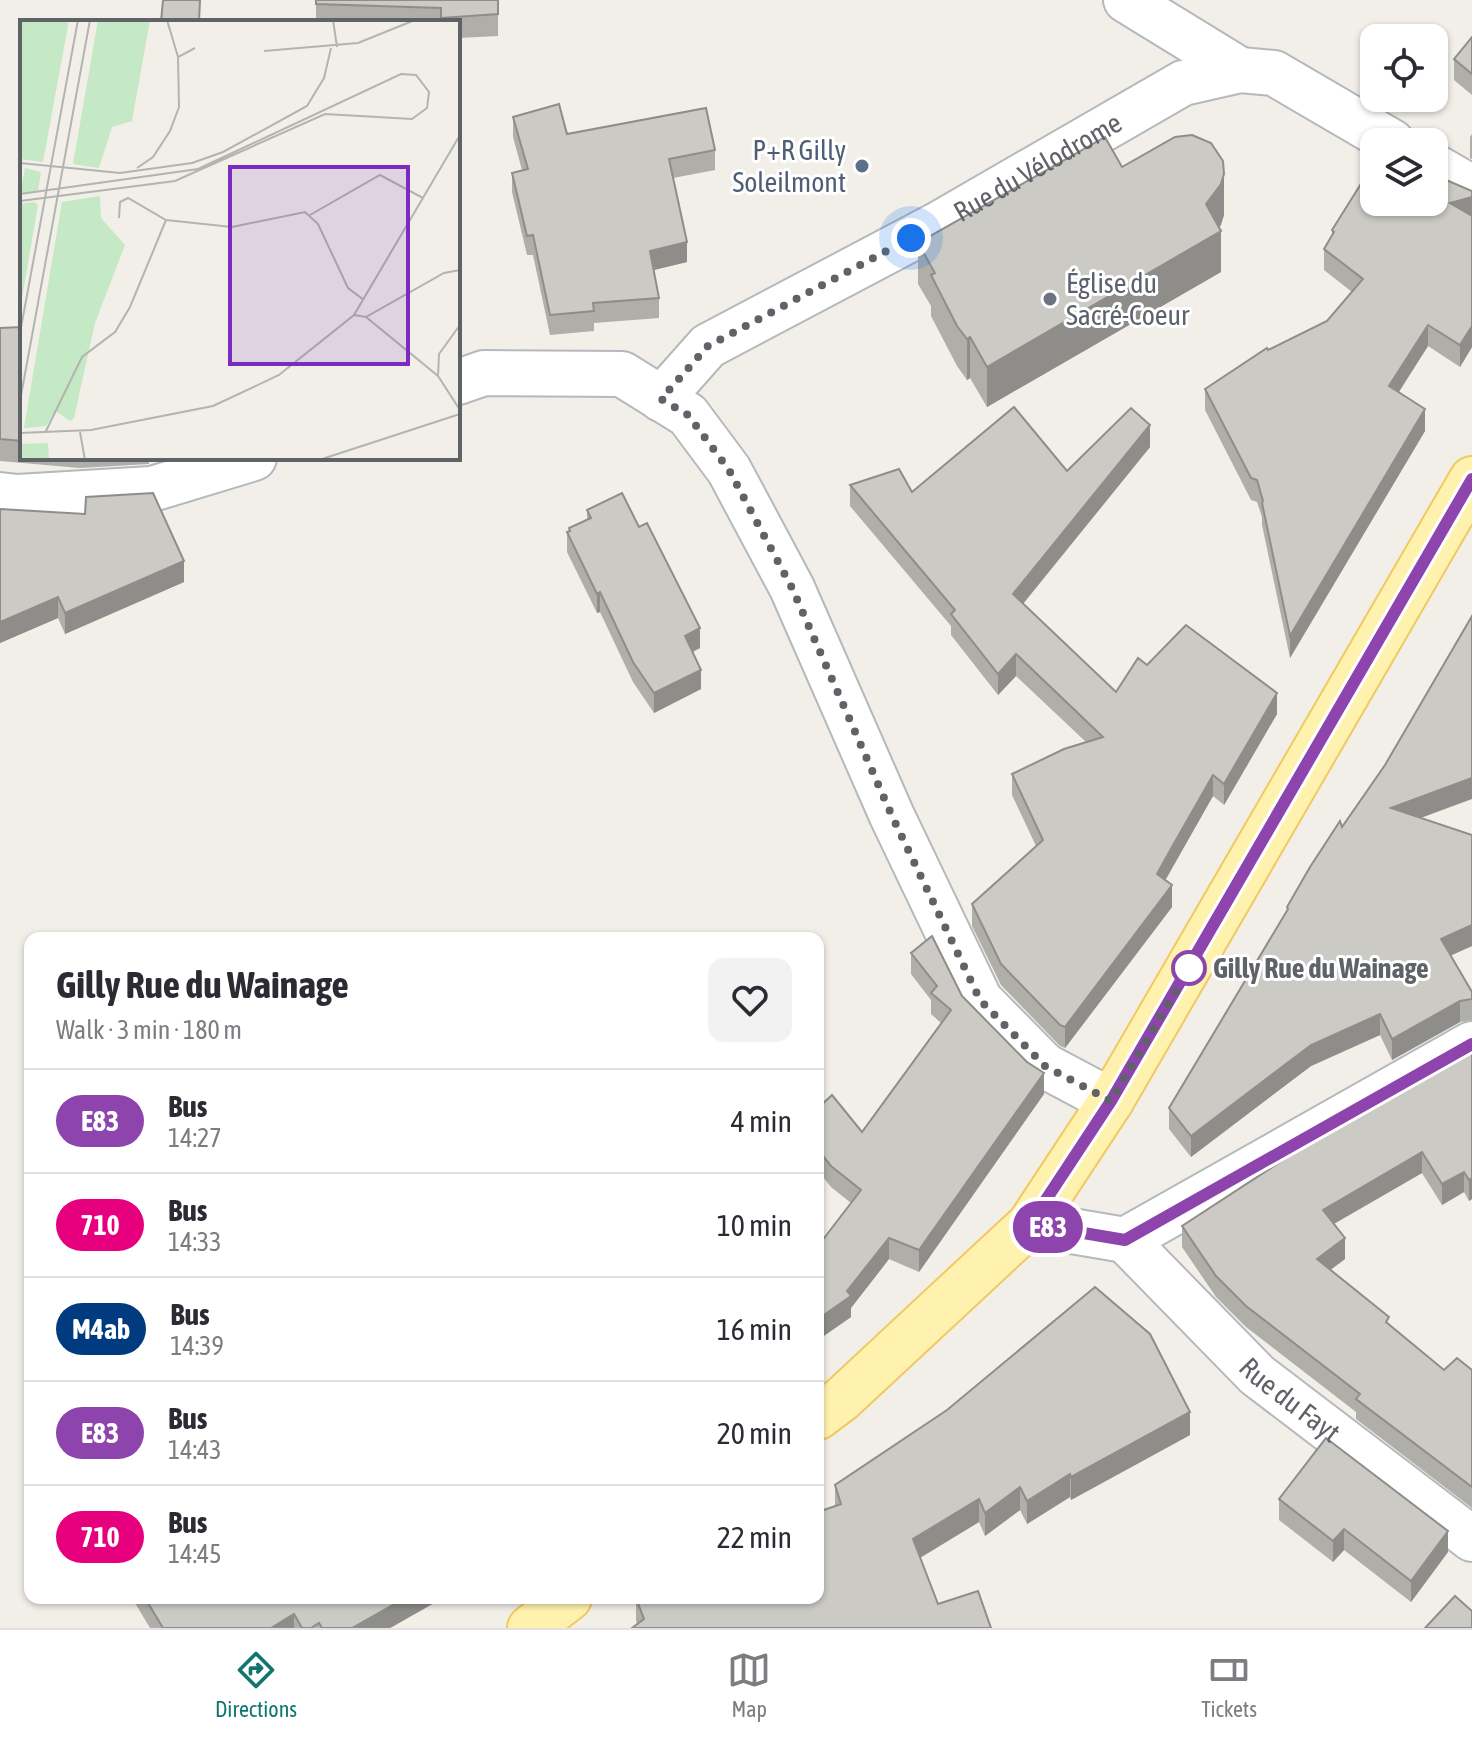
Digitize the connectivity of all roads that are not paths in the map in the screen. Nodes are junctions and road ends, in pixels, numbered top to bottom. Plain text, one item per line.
1 (1126, 0) edge
2 (1240, 70) junction
3 (1368, 128) edge
4 (1448, 174) edge
5 (1472, 188) edge
6 (460, 381) edge
7 (661, 399) junction
8 (247, 460) edge
9 (1472, 479) edge
10 (0, 495) edge
11 (1472, 1044) edge
12 (1111, 1101) junction
13 (1030, 1224) junction
14 (1125, 1240) junction
15 (824, 1412) edge
16 (1472, 1539) edge
17 (561, 1604) edge
18 (530, 1628) edge

1 - 2 street
2 - 3 street, Rue du Vélodrome
2 - 7 street, Rue du Vélodrome
4 - 5 street
6 - 7 street
7 - 12 street
8 - 10 street
9 - 12 main road
11 - 14 street
12 - 13 main road
13 - 14 street
13 - 15 main road
14 - 16 street, Rue du Fayt
17 - 18 main road

